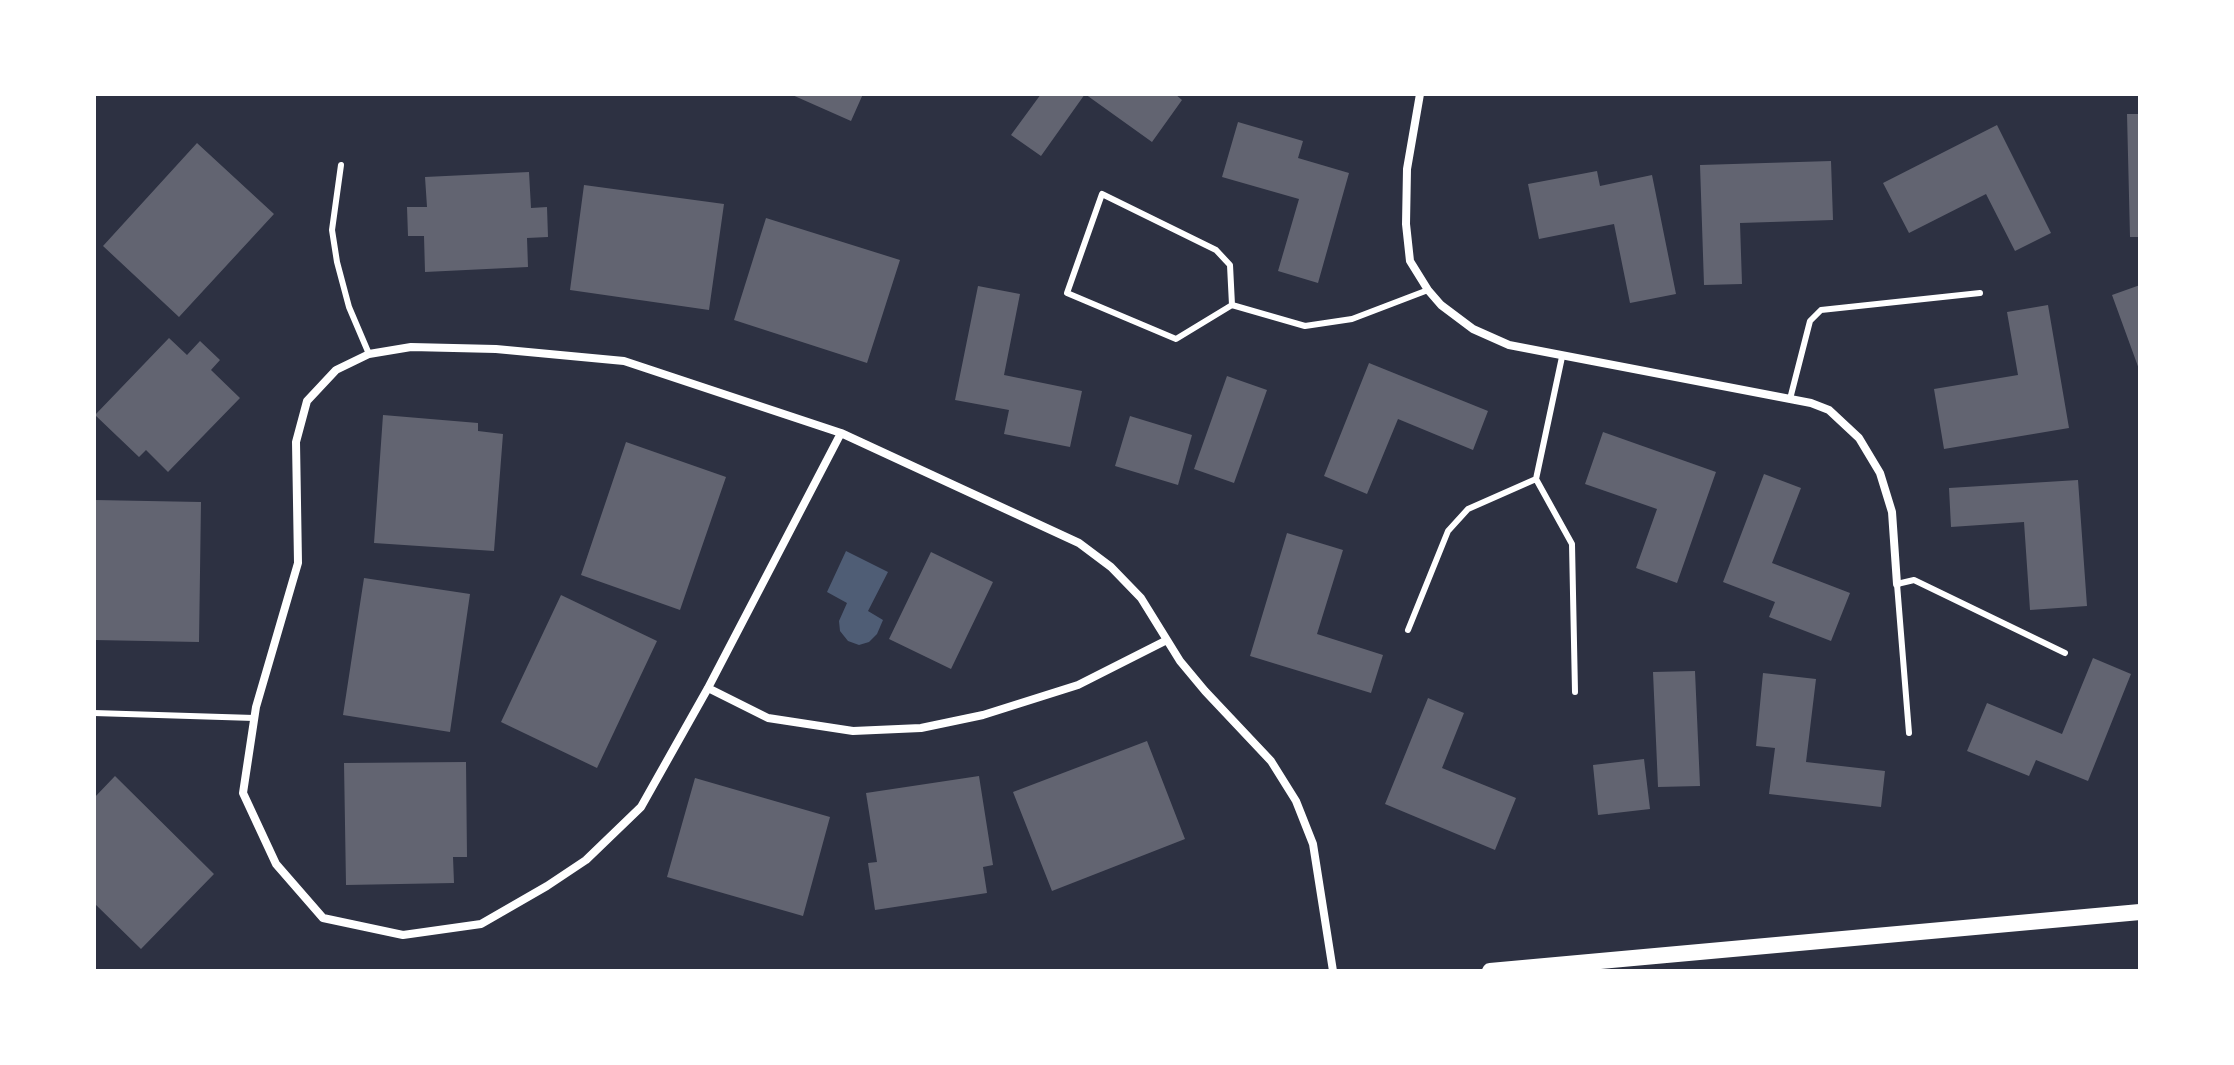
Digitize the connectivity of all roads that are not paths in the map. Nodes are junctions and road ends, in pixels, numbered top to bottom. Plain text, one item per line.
1 (1420, 94) edge
2 (341, 165) dead end
3 (1428, 290) junction
4 (1980, 293) dead end
5 (1232, 305) junction
6 (369, 354) junction
7 (1562, 357) junction
8 (1790, 399) junction
9 (841, 433) junction
10 (1536, 479) junction
11 (1897, 584) junction
12 (1408, 630) dead end
13 (1167, 640) junction
14 (2065, 653) dead end
15 (708, 688) junction
16 (1575, 692) dead end
17 (94, 713) edge
18 (254, 718) junction
19 (1909, 733) dead end
20 (2140, 912) edge
21 (1333, 971) edge
22 (1490, 971) edge

1 - 3 street
2 - 6 lane
3 - 5 lane
3 - 7 street
4 - 8 lane
5 - 5 lane
6 - 9 street
6 - 18 street
7 - 8 street
7 - 10 lane
8 - 11 street
9 - 13 street
9 - 15 street
10 - 12 lane
10 - 16 lane
11 - 14 lane
11 - 19 lane
13 - 15 street
13 - 21 street
15 - 18 street
17 - 18 lane
20 - 22 main road

